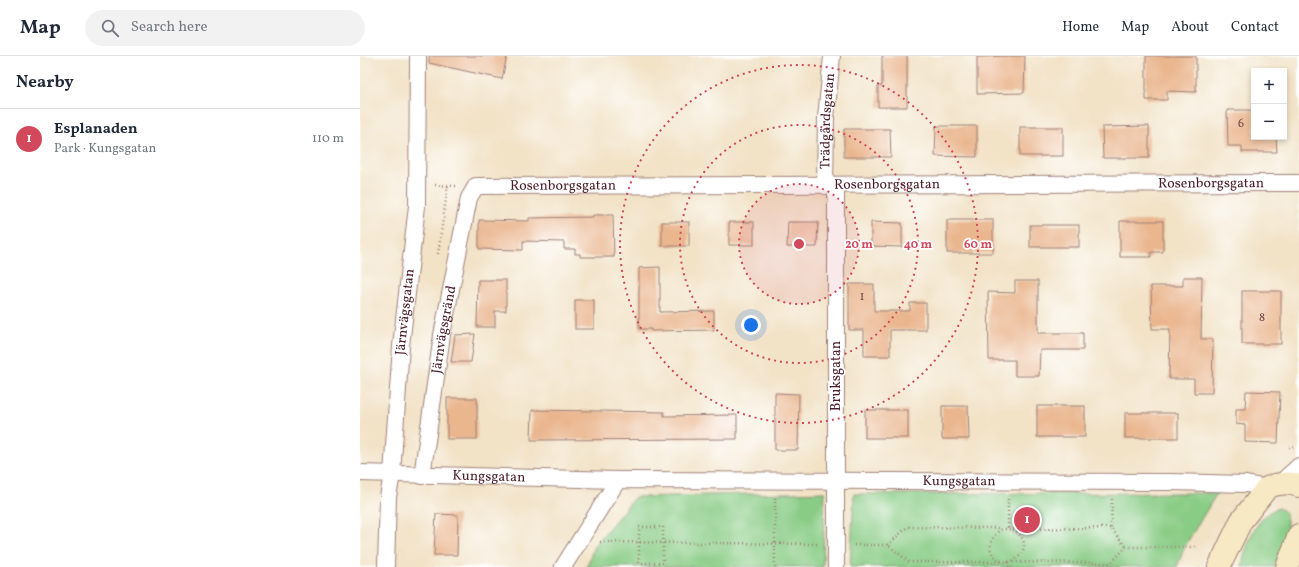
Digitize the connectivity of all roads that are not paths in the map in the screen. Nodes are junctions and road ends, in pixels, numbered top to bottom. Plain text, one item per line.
1 (418, 56) edge
2 (832, 56) edge
3 (1299, 182) edge
4 (476, 186) joint
5 (831, 186) junction
6 (1299, 466) edge
7 (360, 473) edge
8 (392, 474) junction
9 (422, 476) junction
10 (618, 480) junction
11 (836, 481) junction
12 (1272, 486) junction
13 (1299, 486) edge
14 (1299, 534) edge
15 (386, 567) edge
16 (563, 567) edge
17 (836, 567) edge
18 (1218, 567) edge
19 (1287, 567) edge

1 - 8 street, Järnvägsgatan
2 - 5 street, Trädgårdsgatan
3 - 5 street, Rosenborgsgatan
4 - 5 street, Rosenborgsgatan
4 - 9 street, Järnvägsgränd
5 - 11 street, Bruksgatan
6 - 12 street
7 - 8 street, Kungsgatan
8 - 9 street, Kungsgatan
8 - 15 street, Järnvägsgatan
9 - 10 street, Kungsgatan
10 - 11 street, Kungsgatan
10 - 16 street
11 - 12 street, Kungsgatan
11 - 17 street, Bruksgatan
12 - 13 street, Kungsgatan
12 - 18 street
14 - 19 street

